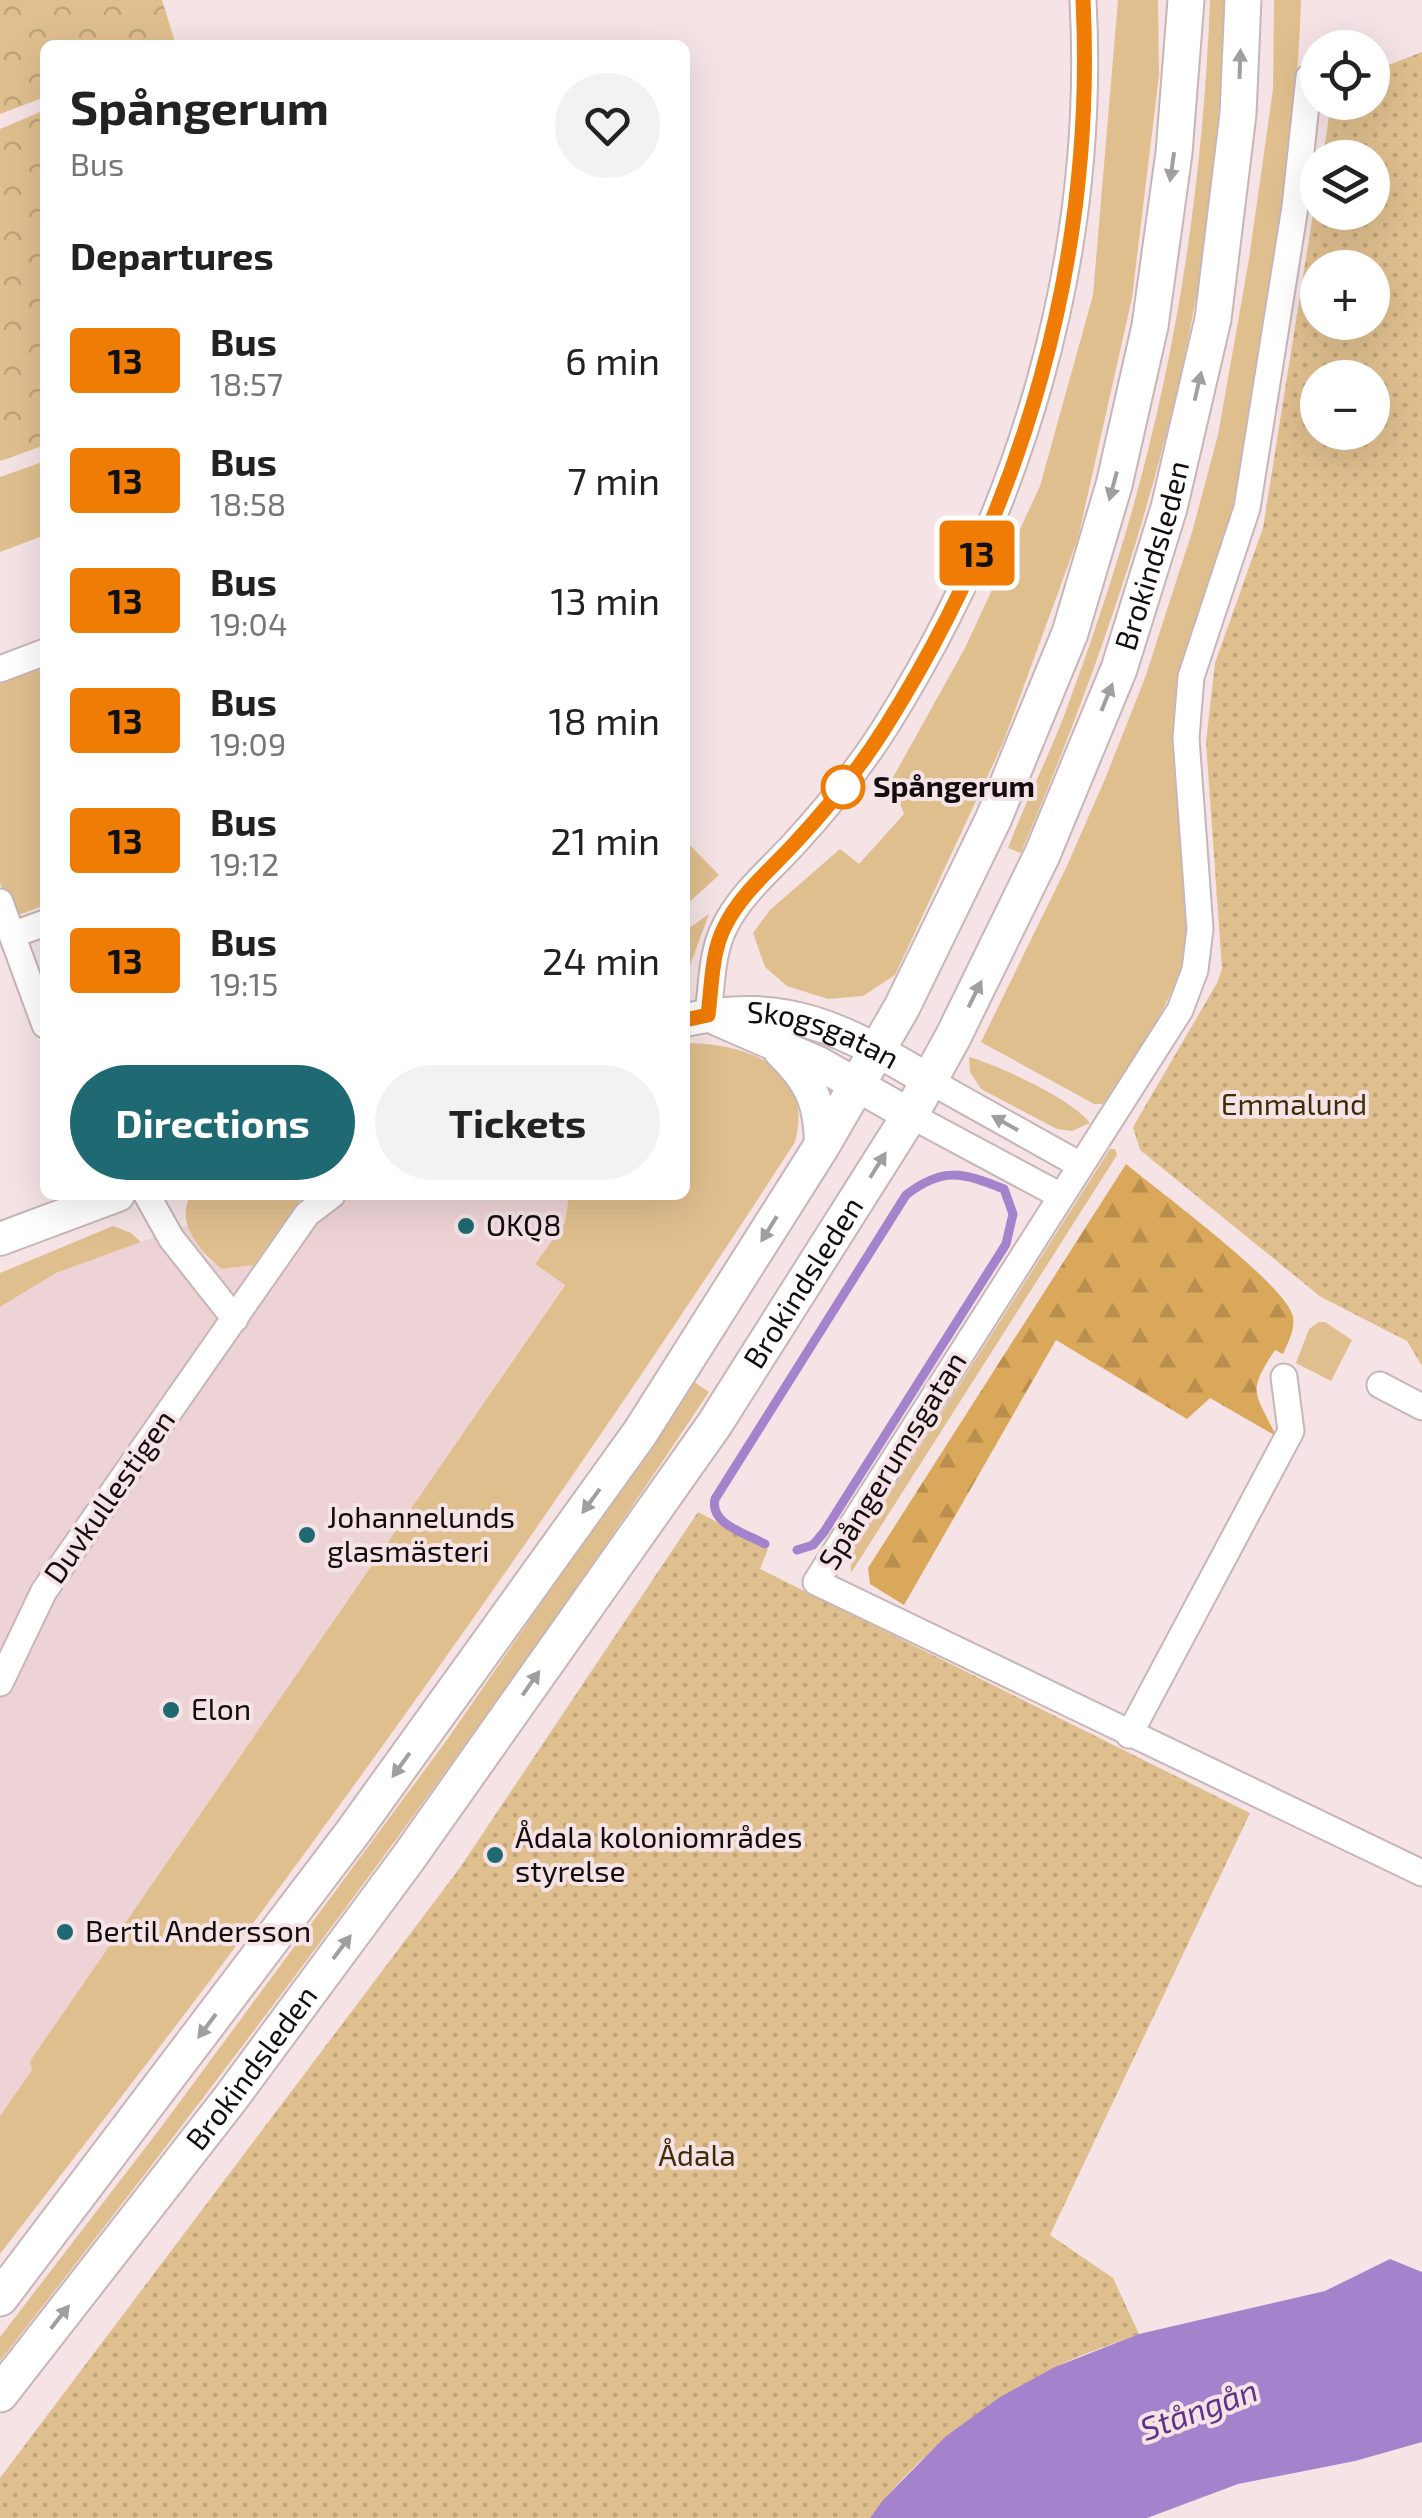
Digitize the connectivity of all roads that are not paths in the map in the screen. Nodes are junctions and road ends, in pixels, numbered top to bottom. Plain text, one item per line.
1 (1084, 0) edge
2 (1186, 0) edge
3 (1242, 0) edge
4 (1304, 120) edge
5 (40, 654) edge
6 (0, 669) edge
7 (0, 902) edge
8 (40, 925) edge
9 (12, 935) junction
10 (40, 1011) edge
11 (697, 1018) edge
12 (773, 1044) junction
13 (878, 1050) junction
14 (930, 1080) junction
15 (857, 1085) junction
16 (910, 1115) junction
17 (821, 1147) junction
18 (1080, 1164) junction
19 (1060, 1196) junction
20 (104, 1200) edge
21 (150, 1200) edge
22 (325, 1200) edge
23 (0, 1239) edge
24 (235, 1319) junction
25 (1284, 1377) dead end
26 (1380, 1384) dead end
27 (1422, 1407) edge
28 (0, 1684) edge
29 (1130, 1735) junction
30 (1422, 1873) edge
31 (0, 2298) edge
32 (0, 2394) edge

1 - 11 street
2 -> 13 main road, Brokindsleden
14 -> 3 main road, Brokindsleden
4 - 18 street, Spångerumsgatan
5 - 6 street
7 - 9 street
8 - 9 street
9 - 10 street
11 - 12 street, Skogsgatan
11 - 13 street, Skogsgatan
12 - 15 street, Skogsgatan
12 - 17 street
13 - 14 street, Skogsgatan
13 - 15 main road, Brokindsleden
14 - 16 main road, Brokindsleden
18 -> 14 street
15 - 16 street, Skogsgatan
15 - 17 main road, Brokindsleden
16 - 19 street
32 -> 16 main road, Brokindsleden
17 -> 31 main road, Brokindsleden
18 - 19 street, Spångerumsgatan
19 - 29 street, Spångerumsgatan
20 - 23 street
21 - 24 street
22 - 24 street, Duvkullestigen
24 - 28 street, Duvkullestigen
25 - 29 street
26 - 27 street
29 - 30 street, Spångerumsgatan

